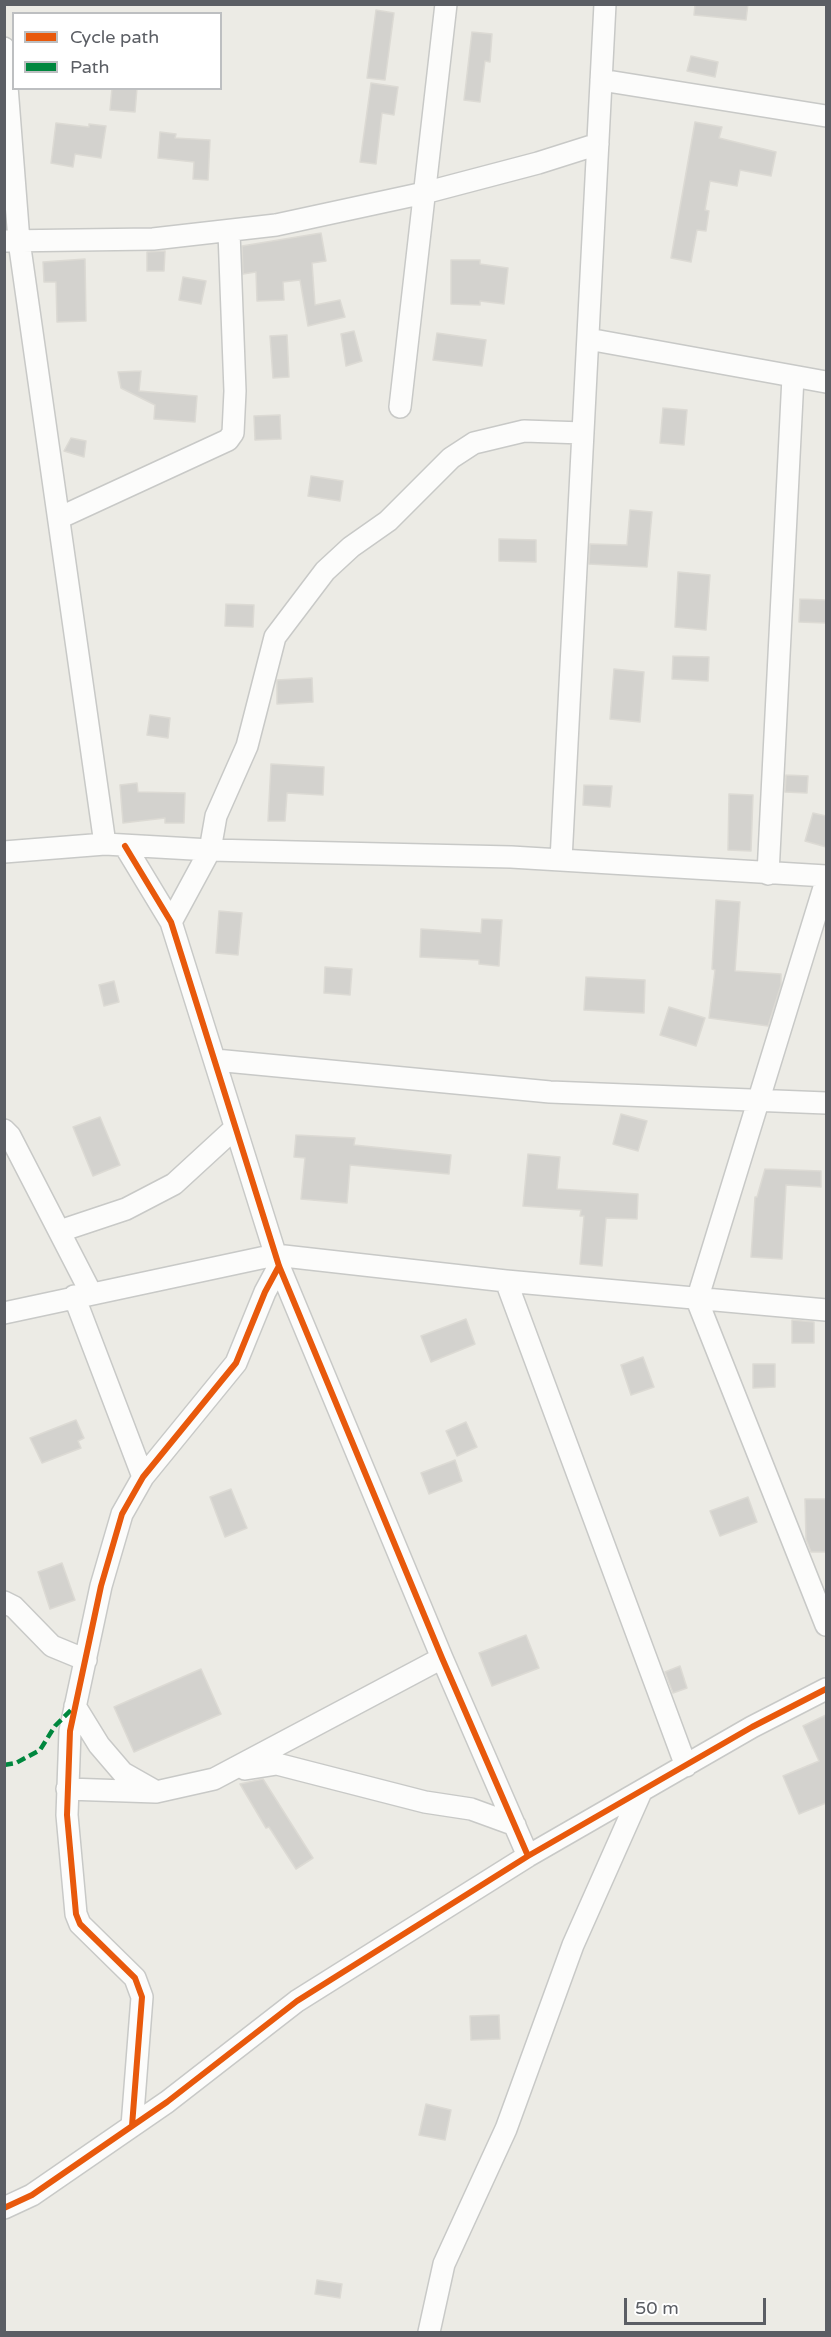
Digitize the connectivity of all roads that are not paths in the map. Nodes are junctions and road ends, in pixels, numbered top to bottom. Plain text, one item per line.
1 (446, 4) edge
2 (605, 4) edge
3 (4, 48) edge
4 (601, 80) junction
5 (826, 116) edge
6 (598, 144) junction
7 (424, 193) junction
8 (229, 232) junction
9 (12, 241) edge
10 (588, 339) junction
11 (793, 377) junction
12 (826, 382) edge
13 (400, 407) dead end
14 (583, 433) junction
15 (59, 518) junction
16 (115, 845) junction
17 (210, 850) junction
18 (4, 852) edge
19 (561, 860) junction
20 (768, 874) junction
21 (826, 876) edge
22 (826, 881) edge
23 (171, 922) junction
24 (215, 1060) junction
25 (759, 1099) junction
26 (826, 1103) edge
27 (235, 1128) junction
28 (4, 1130) edge
29 (60, 1232) junction
30 (277, 1260) junction
31 (506, 1281) junction
32 (83, 1294) junction
33 (697, 1300) junction
34 (826, 1310) edge
35 (4, 1313) edge
36 (143, 1477) junction
37 (4, 1602) edge
38 (826, 1625) edge
39 (442, 1658) junction
40 (86, 1660) junction
41 (826, 1689) edge
42 (75, 1706) junction
43 (686, 1766) junction
44 (226, 1772) junction
45 (67, 1789) junction
46 (156, 1792) junction
47 (640, 1792) junction
48 (514, 1825) junction
49 (528, 1856) junction
50 (132, 2126) junction
51 (4, 2208) edge
52 (429, 2332) edge

1 - 7 street
2 - 4 street
3 - 9 street
4 - 5 street
4 - 6 street
6 - 7 street
6 - 10 street
7 - 8 street
7 - 13 street
8 - 9 street
8 - 15 street
9 - 15 street
10 - 11 street
10 - 14 street
11 - 12 street
11 - 20 street
14 - 17 street
14 - 19 street
15 - 16 street
16 - 17 street
16 - 18 street
16 - 23 street
17 - 19 street
17 - 23 street
19 - 20 street
20 - 21 street
22 - 25 street
23 - 24 street
24 - 25 street
24 - 27 street
25 - 26 street
25 - 33 street
27 - 29 street
27 - 30 street
28 - 29 street
29 - 32 street
30 - 31 street
30 - 32 street
30 - 36 street
30 - 39 street
31 - 33 street
31 - 43 street
32 - 35 street
32 - 36 street
33 - 34 street
33 - 38 street
36 - 40 street
37 - 40 street
39 - 44 street
39 - 48 street
40 - 42 street
41 - 43 street
42 - 45 street
42 - 46 street
43 - 47 street
44 - 46 street
44 - 48 street
45 - 46 street
45 - 50 street
47 - 49 street
47 - 52 street
48 - 49 street
49 - 50 street
50 - 51 street

